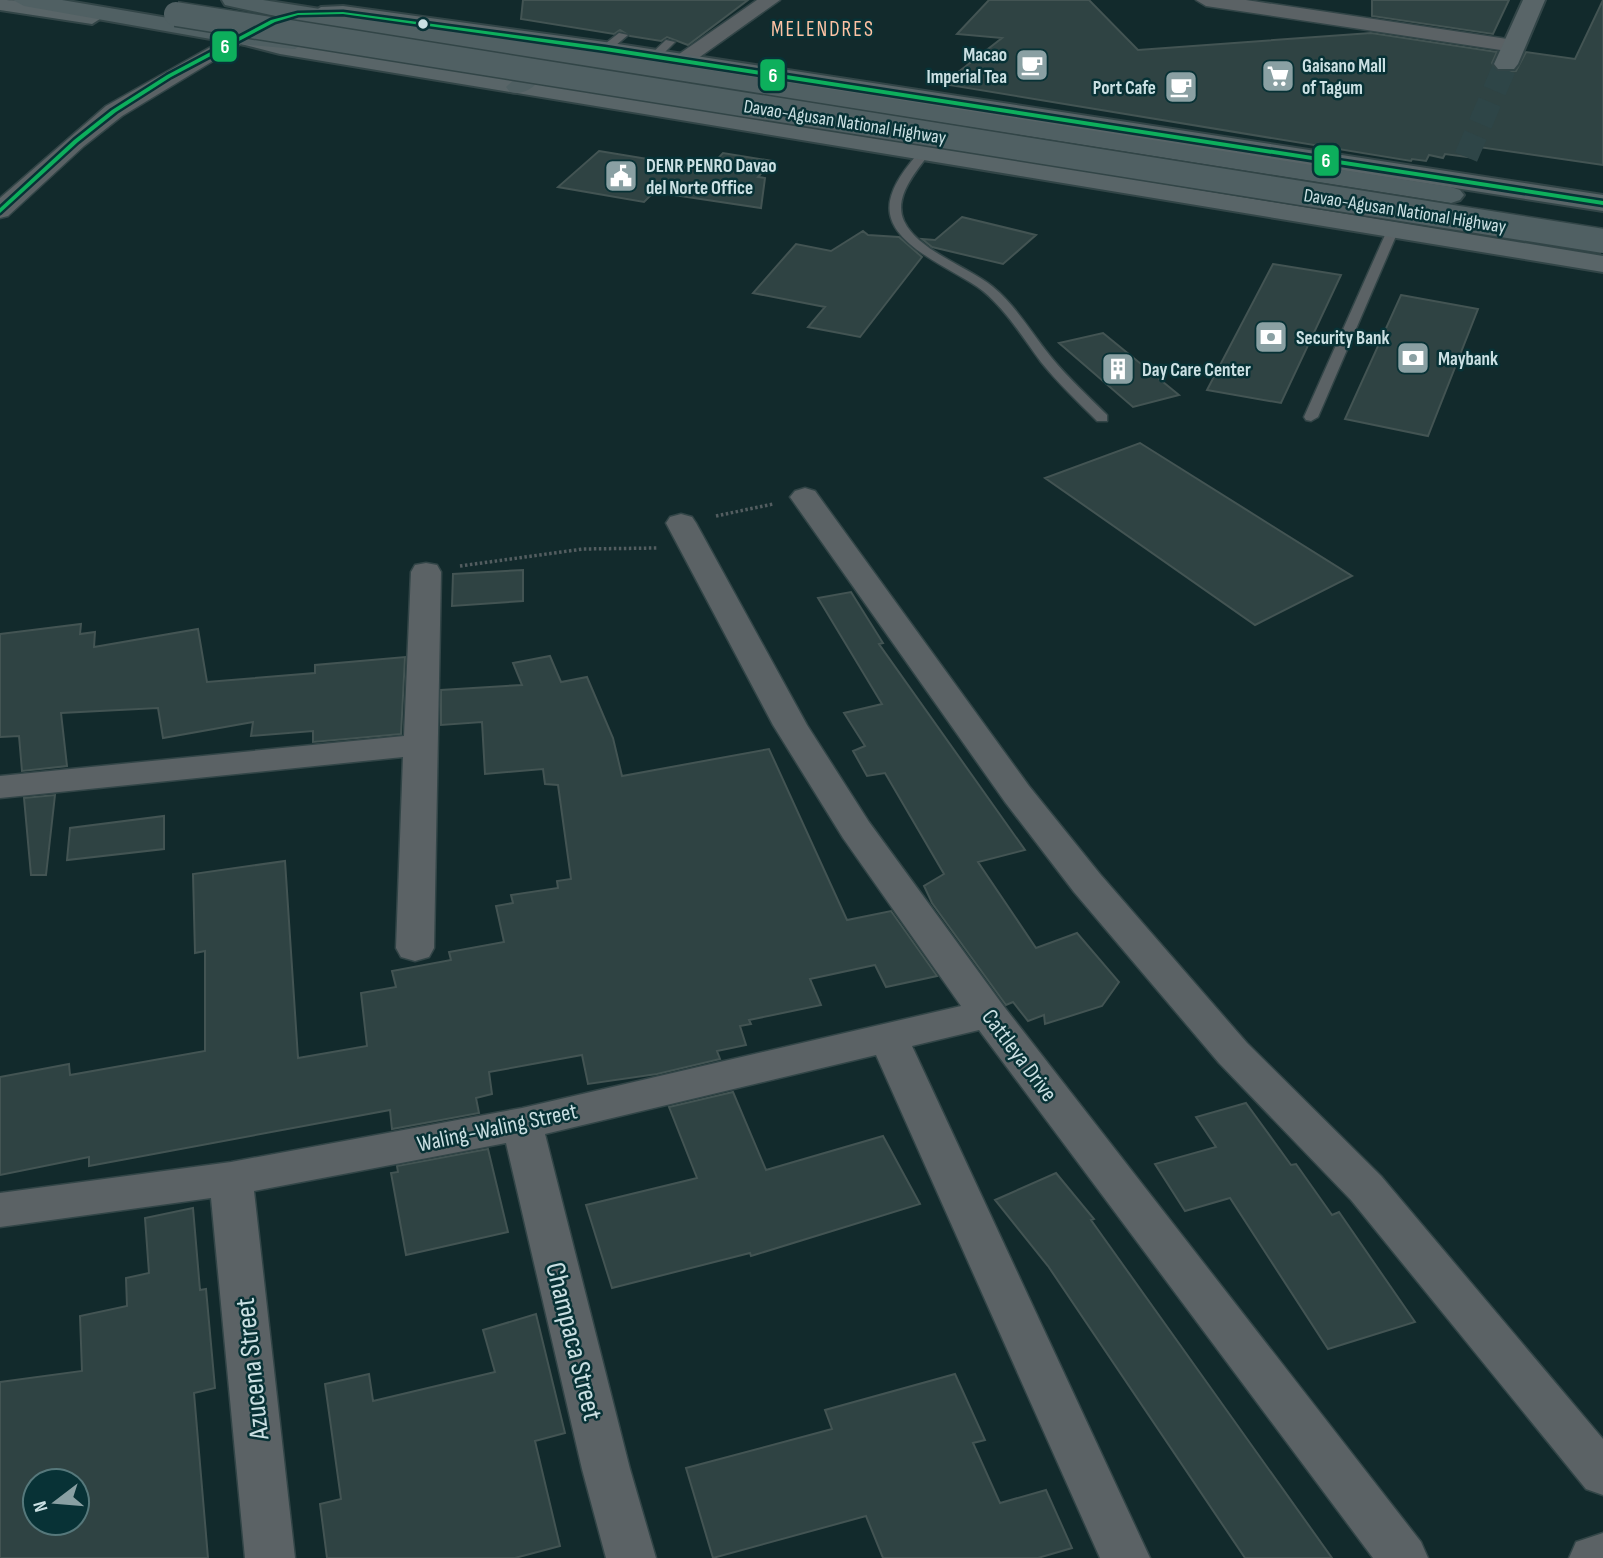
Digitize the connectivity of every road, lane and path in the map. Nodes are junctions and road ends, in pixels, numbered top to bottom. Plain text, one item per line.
1 (24, 0) edge
2 (88, 0) edge
3 (770, 0) edge
4 (1206, 0) edge
5 (1534, 0) edge
6 (0, 3) edge
7 (250, 3) edge
8 (181, 6) edge
9 (299, 14) junction
10 (239, 37) junction
11 (1510, 55) joint
12 (668, 58) junction
13 (523, 83) junction
14 (1036, 130) junction
15 (1112, 142) junction
16 (923, 153) junction
17 (1017, 154) junction
18 (1466, 157) tunnel mouth
19 (1454, 188) junction
20 (1603, 203) edge
21 (0, 211) edge
22 (1603, 224) edge
23 (1393, 229) junction
24 (1603, 241) edge
25 (1603, 264) edge
26 (1311, 417) dead end
27 (1102, 418) dead end
28 (805, 497) joint
29 (688, 537) junction
30 (426, 572) joint
31 (422, 745) junction
32 (0, 787) edge
33 (415, 948) dead end
34 (988, 1014) junction
35 (888, 1038) junction
36 (523, 1124) junction
37 (231, 1179) junction
38 (0, 1210) edge
39 (1603, 1474) edge
40 (1603, 1556) edge
41 (270, 1558) edge
42 (631, 1558) edge
43 (1125, 1558) edge
44 (1403, 1558) edge
45 (1594, 1558) edge

1 - 10 highway
2 - 8 highway, Davao-Agusan National Highway
3 - 12 street
4 - 11 street
5 - 11 street
6 - 10 street
7 - 9 highway, Davao-Agusan National Highway
7 - 10 highway
8 - 22 highway, Davao-Agusan National Highway
8 - 24 highway, Davao-Agusan National Highway, bridge
9 - 10 highway
9 - 12 highway, Davao-Agusan National Highway
9 - 12 street
10 - 13 street
10 - 21 street
12 - 14 highway, Davao-Agusan National Highway
12 - 19 street
13 - 16 street
13 - 17 highway, Davao-Agusan National Highway
14 - 15 highway, Davao-Agusan National Highway
14 - 17 highway
15 - 17 highway, Davao-Agusan National Highway
15 - 19 highway, Davao-Agusan National Highway
16 - 23 street
16 - 27 lane
18 - 19 street
19 - 20 street
23 - 25 street
23 - 26 lane
28 - 29 path
28 - 39 street
29 - 30 path
29 - 34 street, Cattleya Drive
30 - 31 street
31 - 32 street
31 - 33 street
34 - 35 street, Waling-Waling Street
34 - 44 street, Cattleya Drive
35 - 36 street, Waling-Waling Street
35 - 43 street
36 - 37 street, Waling-Waling Street
36 - 42 street, Champaca Street
37 - 38 street, Waling-Waling Street
37 - 41 street, Azucena Street
40 - 45 street

